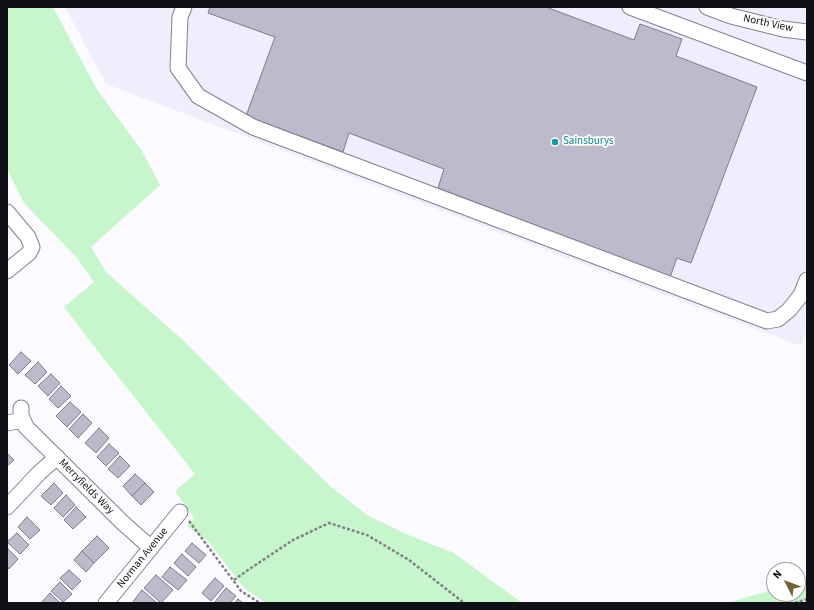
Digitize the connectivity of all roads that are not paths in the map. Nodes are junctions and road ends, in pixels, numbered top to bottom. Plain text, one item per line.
1 (184, 7) edge
2 (630, 7) edge
3 (707, 7) edge
4 (807, 32) edge
5 (807, 73) edge
6 (7, 212) edge
7 (7, 271) edge
8 (807, 280) edge
9 (21, 408) dead end
10 (7, 423) edge
11 (24, 423) junction
12 (57, 457) junction
13 (7, 507) edge
14 (180, 512) road end
15 (151, 548) junction
16 (106, 603) edge

1 - 8 street
2 - 5 street
3 - 4 street, North View
6 - 7 street
9 - 11 street
10 - 11 street
11 - 12 street, Merryfields Way
12 - 13 street
12 - 15 street, Merryfields Way
14 - 15 street, Norman Avenue
15 - 16 street, Norman Avenue

